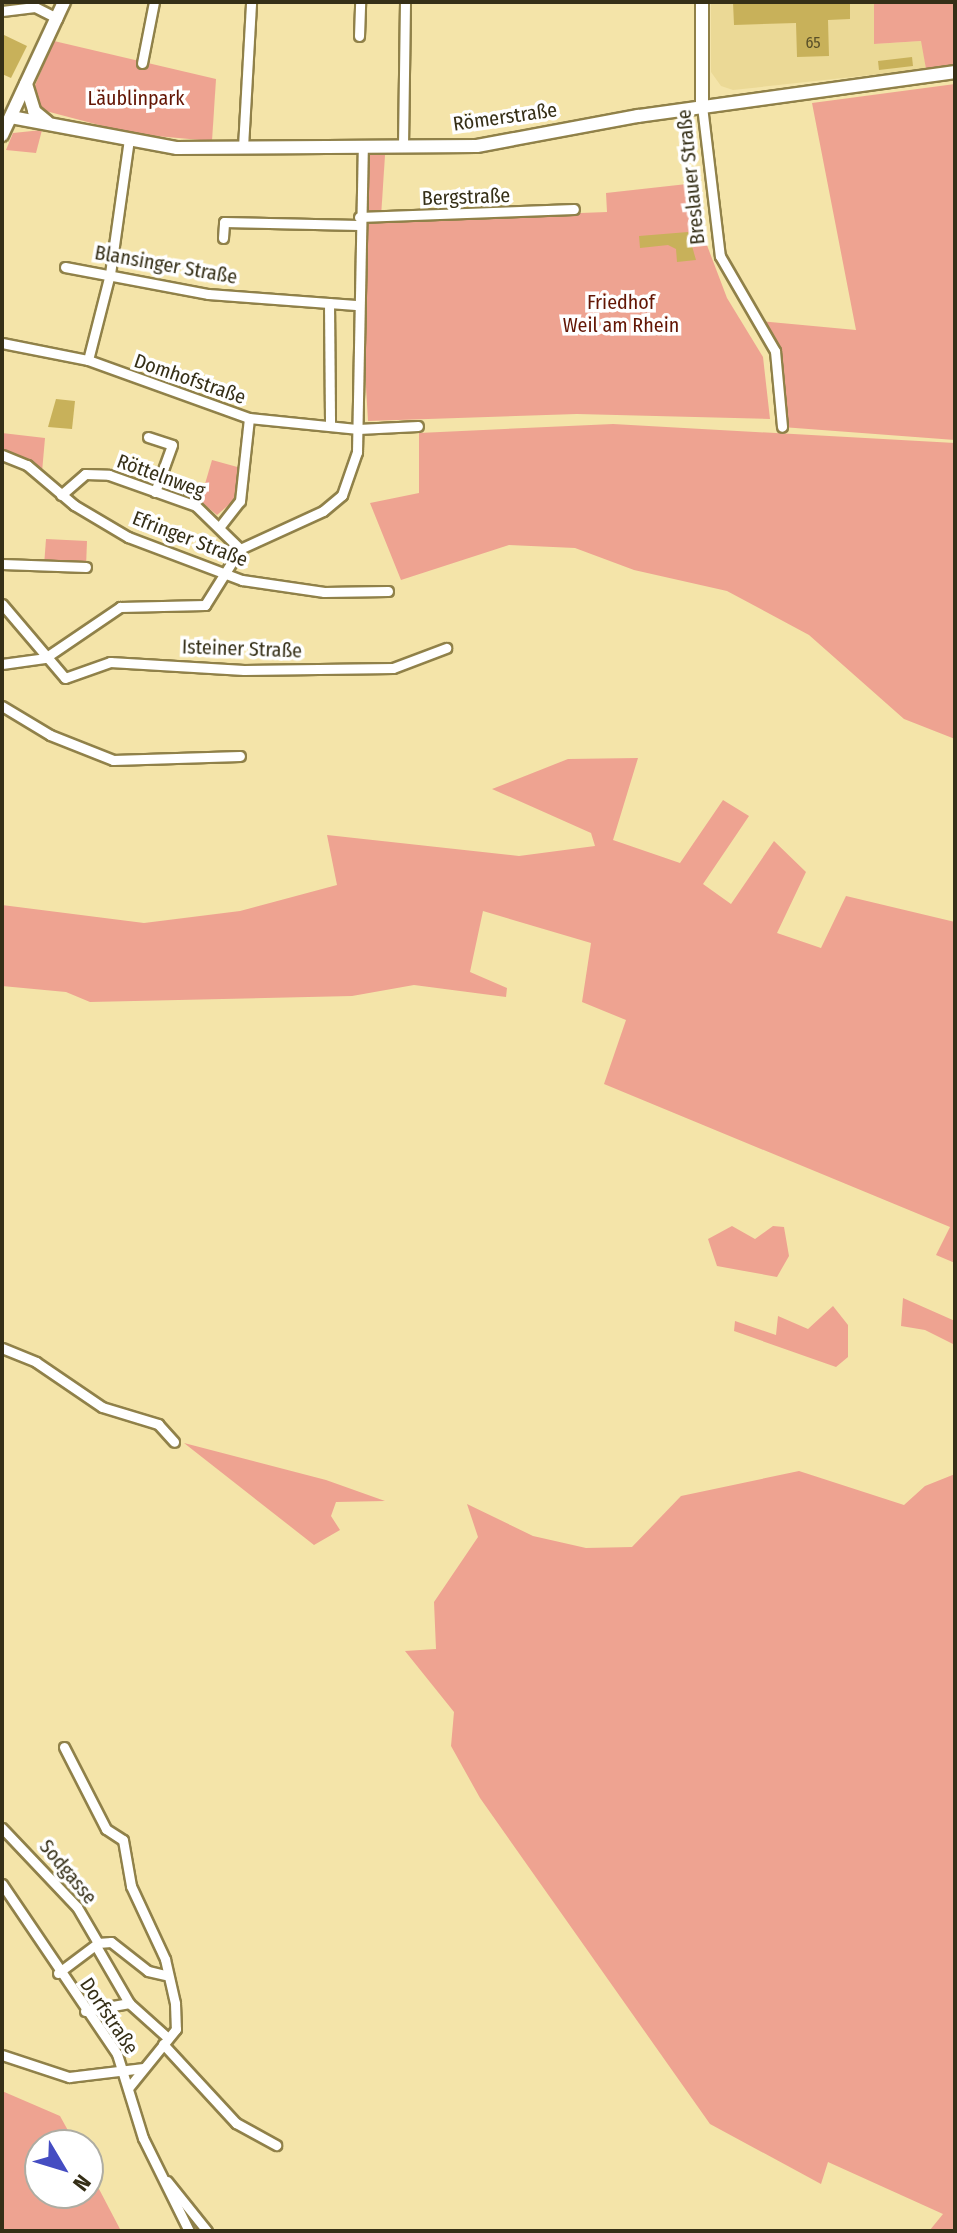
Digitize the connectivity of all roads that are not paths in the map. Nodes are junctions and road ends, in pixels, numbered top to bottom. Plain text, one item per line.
1 (64, 2) edge
2 (154, 2) edge
3 (251, 2) edge
4 (360, 2) edge
5 (405, 2) edge
6 (702, 2) edge
7 (2, 11) edge
8 (57, 18) junction
9 (359, 36) dead end
10 (142, 63) dead end
11 (955, 72) edge
12 (26, 84) junction
13 (702, 106) junction
14 (6, 117) edge
15 (49, 124) junction
16 (2, 135) edge
17 (129, 139) junction
18 (403, 146) junction
19 (243, 147) junction
20 (363, 147) junction
21 (574, 209) dead end
22 (359, 221) junction
23 (223, 238) dead end
24 (65, 267) dead end
25 (110, 274) junction
26 (329, 303) junction
27 (356, 305) junction
28 (2, 343) edge
29 (88, 360) junction
30 (249, 418) junction
31 (330, 426) junction
32 (418, 426) dead end
33 (782, 427) dead end
34 (358, 429) junction
35 (148, 437) dead end
36 (2, 455) edge
37 (155, 492) junction
38 (61, 495) junction
39 (221, 525) junction
40 (240, 549) junction
41 (2, 564) edge
42 (86, 567) dead end
43 (224, 573) junction
44 (388, 591) dead end
45 (2, 604) edge
46 (446, 648) dead end
47 (45, 658) junction
48 (2, 664) edge
49 (2, 706) edge
50 (240, 756) dead end
51 (2, 1348) edge
52 (174, 1442) dead end
53 (64, 1747) dead end
54 (2, 1828) edge
55 (2, 1884) edge
56 (97, 1945) junction
57 (58, 1973) junction
58 (166, 1975) junction
59 (129, 2003) junction
60 (85, 2011) junction
61 (165, 2041) junction
62 (2, 2055) edge
63 (123, 2067) junction
64 (143, 2068) junction
65 (129, 2087) junction
66 (276, 2145) dead end
67 (164, 2178) junction
68 (189, 2231) edge
69 (207, 2231) edge

1 - 8 street
2 - 10 street
3 - 19 street
4 - 9 street
5 - 18 street
6 - 13 street, Breslauer Straße
7 - 8 street
8 - 12 street
11 - 13 street, Römerstraße
12 - 14 street
12 - 15 street
13 - 18 street, Römerstraße
13 - 33 street, Breslauer Straße
14 - 15 street, Römerstraße
14 - 16 street
15 - 17 street, Römerstraße
17 - 19 street, Römerstraße
17 - 25 street
18 - 20 street, Römerstraße
19 - 20 street, Römerstraße
20 - 22 street
21 - 22 street, Bergstraße
22 - 23 street, Bergstraße
22 - 27 street
24 - 25 street, Blansinger Straße
25 - 26 street, Blansinger Straße
25 - 29 street
26 - 27 street, Blansinger Straße
26 - 31 street
27 - 34 street
28 - 29 street, Domhofstraße
29 - 30 street, Domhofstraße
30 - 31 street, Domhofstraße
30 - 39 street
31 - 34 street, Domhofstraße
32 - 34 street, Domhofstraße
34 - 40 street
35 - 37 street
36 - 38 street, Efringer Straße
37 - 38 street, Röttelnweg
37 - 39 street, Röttelnweg
38 - 43 street, Efringer Straße
39 - 40 street, Röttelnweg
40 - 43 street
41 - 42 street
43 - 44 street, Efringer Straße
43 - 47 street
45 - 47 street
46 - 47 street, Isteiner Straße
47 - 48 street
49 - 50 street
51 - 52 street
53 - 58 street
54 - 56 street, Sodgasse
55 - 57 street, Dorfstraße
56 - 57 street
56 - 58 street
56 - 59 street, Sodgasse
57 - 60 street, Dorfstraße
58 - 61 street
59 - 60 street
59 - 61 street, Sodgasse
60 - 63 street, Dorfstraße
61 - 64 street
61 - 66 street, Sodgasse
62 - 63 street
63 - 64 street
63 - 65 street, Dorfstraße
64 - 65 street
65 - 67 street, Dorfstraße
67 - 68 street
67 - 69 street

